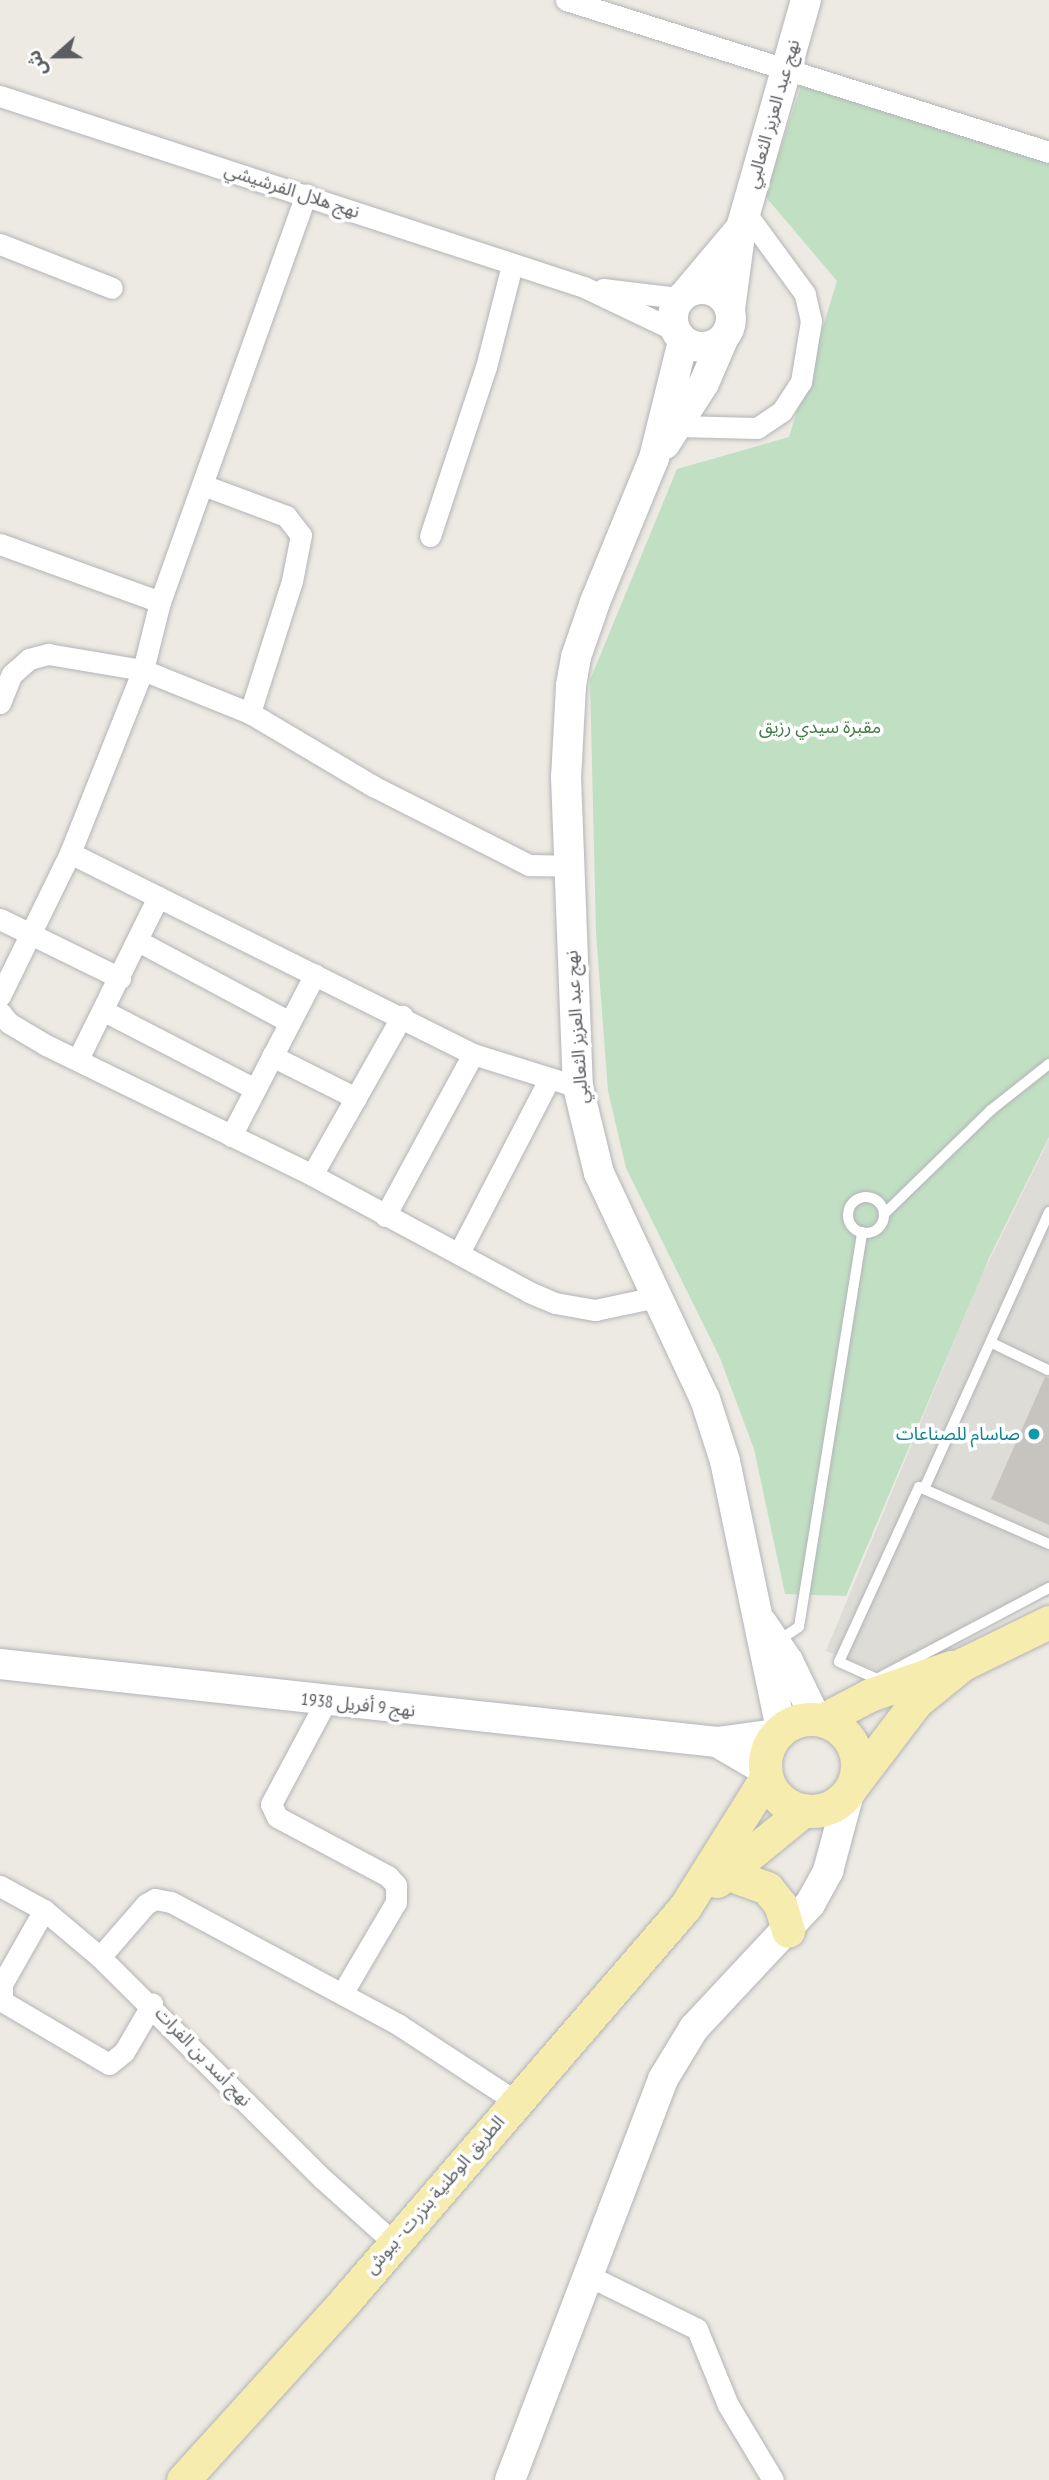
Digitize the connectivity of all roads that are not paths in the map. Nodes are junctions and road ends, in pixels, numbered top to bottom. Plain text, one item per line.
1 (566, 0) edge
2 (806, 0) edge
3 (788, 67) junction
4 (0, 96) edge
5 (1049, 152) edge
6 (306, 194) junction
7 (743, 220) junction
8 (2, 250) edge
9 (512, 265) junction
10 (584, 286) junction
11 (113, 288) dead end
12 (684, 295) junction
13 (730, 309) junction
14 (679, 335) junction
15 (723, 339) junction
16 (678, 426) junction
17 (654, 458) junction
18 (203, 485) junction
19 (430, 536) dead end
20 (0, 544) edge
21 (160, 602) junction
22 (142, 670) junction
23 (0, 703) edge
24 (250, 713) junction
25 (70, 853) junction
26 (568, 866) junction
27 (158, 897) junction
28 (0, 919) edge
29 (33, 931) junction
30 (138, 941) junction
31 (315, 974) junction
32 (120, 978) junction
33 (0, 996) edge
34 (104, 1011) junction
35 (0, 1012) edge
36 (402, 1016) junction
37 (290, 1022) junction
38 (473, 1054) junction
39 (272, 1056) junction
40 (78, 1059) junction
41 (1049, 1064) edge
42 (548, 1081) junction
43 (578, 1087) junction
44 (255, 1089) junction
45 (356, 1098) junction
46 (231, 1136) junction
47 (312, 1175) junction
48 (1049, 1212) edge
49 (884, 1214) junction
50 (385, 1216) junction
51 (862, 1232) junction
52 (459, 1253) junction
53 (656, 1297) junction
54 (992, 1343) junction
55 (1048, 1370) edge
56 (924, 1489) junction
57 (1049, 1544) edge
58 (1049, 1588) edge
59 (1049, 1622) edge
60 (768, 1631) junction
61 (0, 1664) edge
62 (964, 1664) junction
63 (326, 1701) junction
64 (820, 1719) junction
65 (779, 1731) junction
66 (717, 1742) junction
67 (765, 1774) junction
68 (851, 1789) junction
69 (808, 1811) junction
70 (828, 1871) junction
71 (726, 1874) junction
72 (0, 1886) edge
73 (685, 1907) junction
74 (44, 1910) junction
75 (788, 1931) junction
76 (100, 1957) junction
77 (343, 1992) junction
78 (152, 2004) junction
79 (515, 2101) junction
80 (394, 2243) junction
81 (589, 2277) junction
82 (183, 2480) edge
83 (510, 2480) edge
84 (773, 2480) edge

1 - 3 street
2 - 3 street, نهج عبد العزيز الثعالبي
3 - 5 street
3 - 7 street, نهج عبد العزيز الثعالبي
4 - 6 street, نهج هلال الفرشيشي
6 - 9 street, نهج هلال الفرشيشي
6 - 18 street
7 - 12 street, نهج عبد العزيز الثعالبي
7 - 13 street, نهج عبد العزيز الثعالبي
7 - 16 street
8 - 11 street
9 - 10 street, نهج هلال الفرشيشي
9 - 19 street
10 - 12 street, نهج هلال الفرشيشي
10 - 14 street, نهج هلال الفرشيشي
12 - 13 street
12 - 14 street
13 - 15 street
14 - 15 street
14 - 17 street, نهج عبد العزيز الثعالبي
15 - 16 street, نهج عبد العزيز الثعالبي
16 - 17 street, نهج عبد العزيز الثعالبي
17 - 26 street, نهج عبد العزيز الثعالبي
18 - 21 street
18 - 24 street
20 - 21 street
21 - 22 street
22 - 23 street
22 - 24 street
22 - 25 street
24 - 26 street
25 - 27 street
25 - 29 street
26 - 43 street, نهج عبد العزيز الثعالبي
27 - 30 street
27 - 31 street
28 - 29 street
29 - 32 street
29 - 33 street
30 - 32 street
30 - 37 street
31 - 36 street
31 - 37 street
32 - 34 street
34 - 40 street
34 - 44 street
35 - 40 street
36 - 38 street
36 - 45 street
37 - 39 street
38 - 42 street
38 - 50 street
39 - 44 street
39 - 45 street
40 - 46 street
41 - 49 lane
42 - 43 street
42 - 52 street
43 - 53 street, نهج عبد العزيز الثعالبي
44 - 46 street
45 - 47 street
46 - 47 street
47 - 50 street
48 - 54 lane
49 - 51 lane
49 - 51 lane
50 - 52 street
51 - 60 lane
52 - 53 street
53 - 60 street, نهج عبد العزيز الثعالبي
54 - 55 lane
54 - 56 lane
56 - 57 lane
56 - 58 lane
59 - 62 main road
60 - 64 street
60 - 65 street
61 - 63 street, نهج 9 أفريل 1938
62 - 64 main road
62 - 68 main road
63 - 66 street, نهج 9 أفريل 1938
63 - 77 street
64 - 65 main road
64 - 68 main road
65 - 66 street
65 - 67 main road
66 - 67 street
67 - 69 main road
67 - 73 main road, الطريق الوطنية بنزرت - ببوش
68 - 69 main road
68 - 70 street
69 - 70 street
69 - 71 main road, الطريق الوطنية بنزرت - ببوش
70 - 75 street
71 - 73 main road, الطريق الوطنية بنزرت - ببوش
71 - 75 main road
72 - 74 street, نهج أسد بن الفرات
73 - 79 main road, الطريق الوطنية بنزرت - ببوش
74 - 76 street, نهج أسد بن الفرات
74 - 78 street
75 - 81 street
76 - 77 street
76 - 78 street, نهج أسد بن الفرات
77 - 79 street
78 - 80 street, نهج أسد بن الفرات
79 - 80 main road, الطريق الوطنية بنزرت - ببوش
80 - 82 main road, الطريق الوطنية بنزرت - ببوش
81 - 83 street
81 - 84 street

